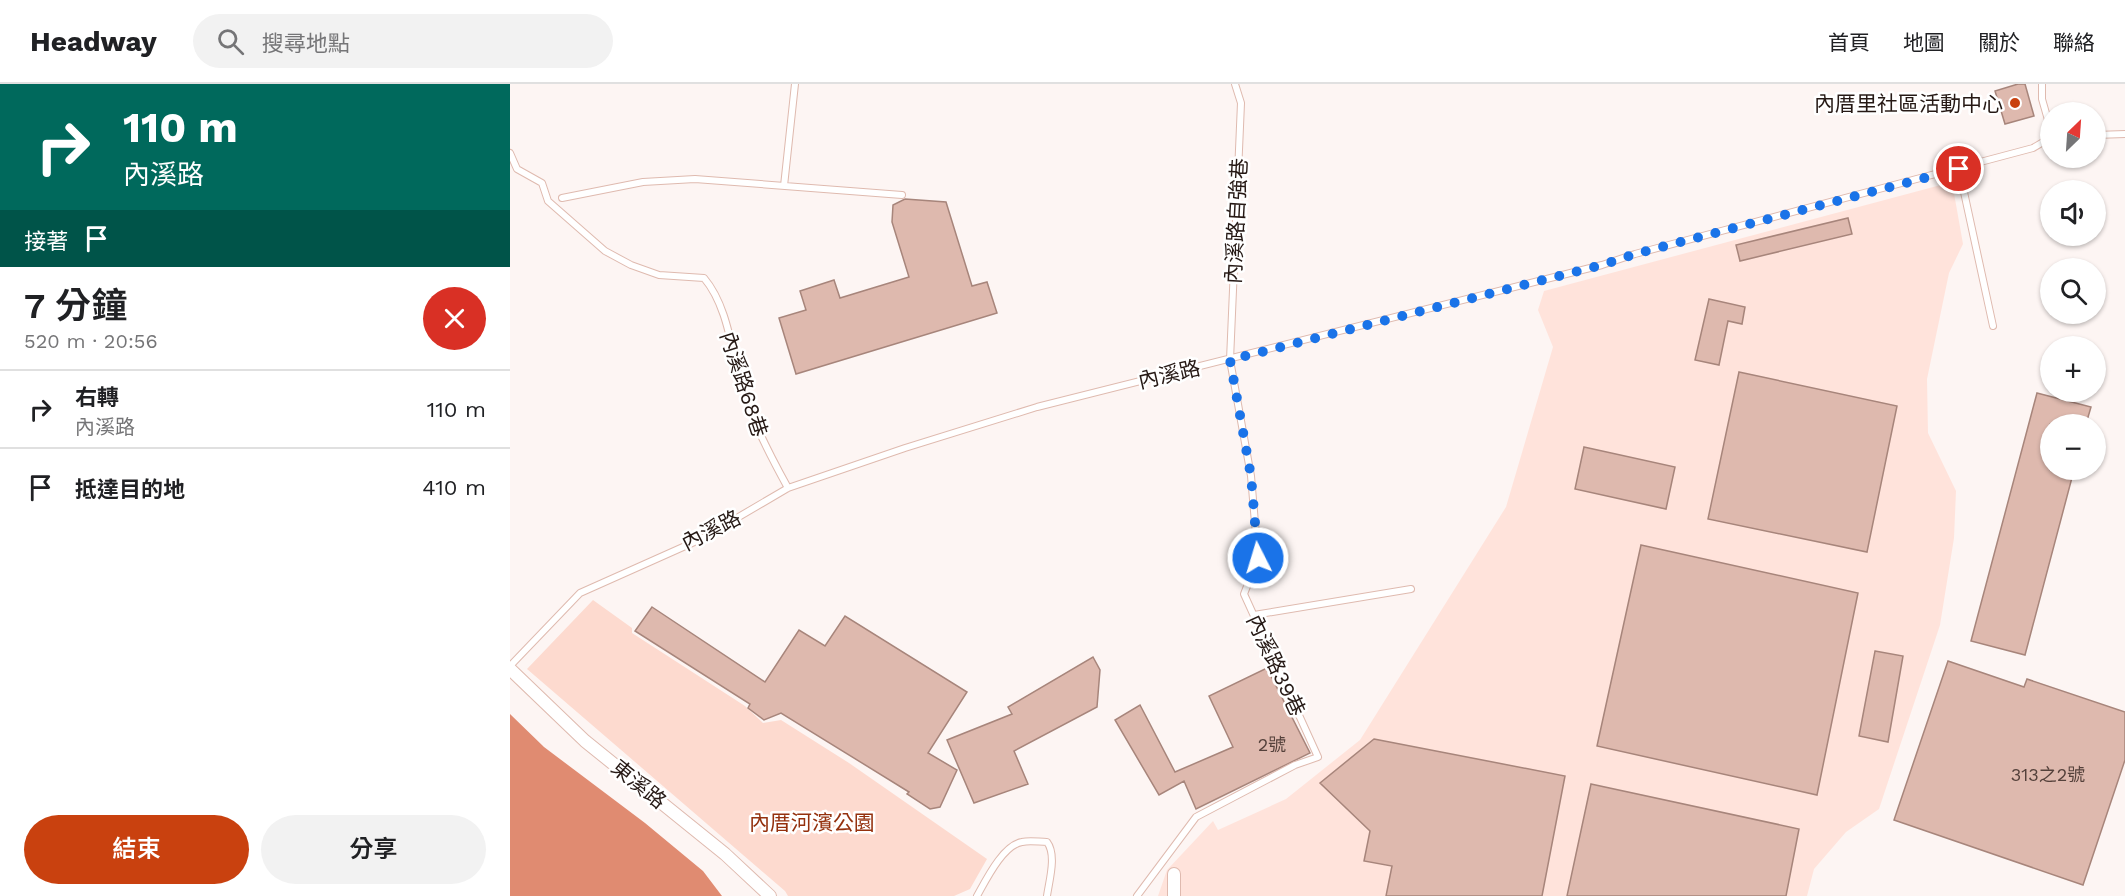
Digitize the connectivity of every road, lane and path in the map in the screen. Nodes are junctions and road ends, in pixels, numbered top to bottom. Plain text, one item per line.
1 (795, 84) edge
2 (1235, 84) edge
3 (2042, 84) edge
4 (2043, 102) edge
5 (2125, 134) edge
6 (2106, 135) edge
7 (2040, 144) edge
8 (510, 153) edge
9 (1959, 169) junction
10 (784, 186) junction
11 (902, 195) dead end
12 (562, 198) dead end
13 (1993, 327) dead end
14 (1230, 360) junction
15 (788, 488) junction
16 (1411, 590) dead end
17 (1254, 615) junction
18 (510, 667) edge
19 (1174, 874) dead end
20 (770, 896) edge
21 (977, 896) edge
22 (1047, 896) edge
23 (1137, 896) edge
24 (1174, 896) edge

1 - 10 lane
2 - 14 lane, 內溪路自強巷
3 - 4 lane
5 - 6 lane
7 - 9 lane, 內溪路
8 - 15 lane, 內溪路68巷
9 - 13 lane
9 - 14 lane, 內溪路
10 - 11 lane
10 - 12 lane
14 - 15 lane, 內溪路
14 - 17 lane, 內溪路39巷
15 - 18 lane, 內溪路
16 - 17 lane
17 - 23 lane, 內溪路39巷
18 - 20 street, 東溪路
19 - 24 street
21 - 22 lane

